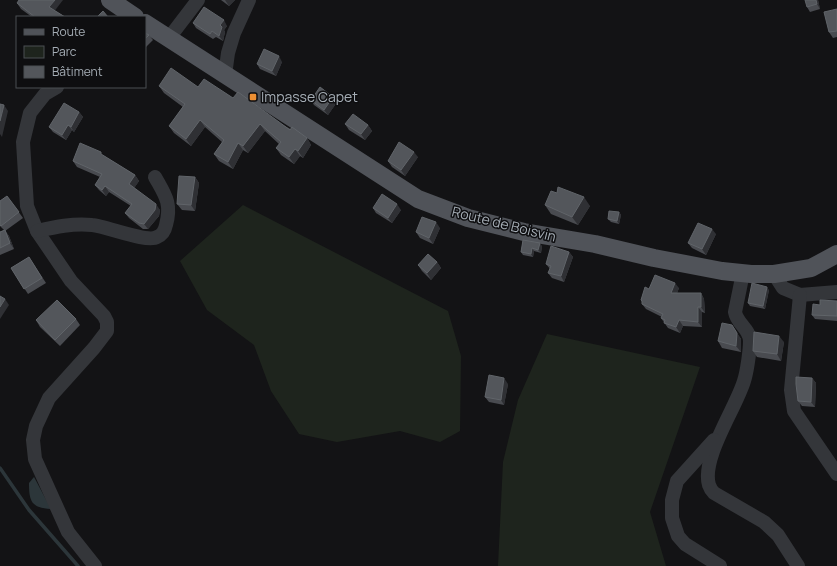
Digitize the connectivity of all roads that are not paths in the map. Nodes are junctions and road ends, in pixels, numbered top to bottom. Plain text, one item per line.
1 (110, 0) edge
2 (198, 0) edge
3 (249, 0) edge
4 (129, 16) edge
5 (146, 25) edge
6 (169, 38) junction
7 (225, 75) junction
8 (55, 88) edge
9 (155, 176) dead end
10 (37, 231) junction
11 (837, 254) edge
12 (743, 273) junction
13 (774, 274) junction
14 (837, 292) edge
15 (800, 295) junction
16 (722, 433) junction
17 (837, 474) edge
18 (95, 566) edge
19 (720, 566) edge
20 (798, 566) edge

1 - 4 main road
2 - 6 street
3 - 7 street
5 - 6 main road, Route de Boisvin
6 - 7 main road, Route de Boisvin
7 - 12 main road, Route de Boisvin
8 - 10 street
9 - 10 street
10 - 18 street
11 - 13 main road, Route de Boisvin
12 - 13 main road, Route de Boisvin
12 - 16 street
13 - 15 street
14 - 15 street
15 - 17 street
16 - 19 street
16 - 20 street

